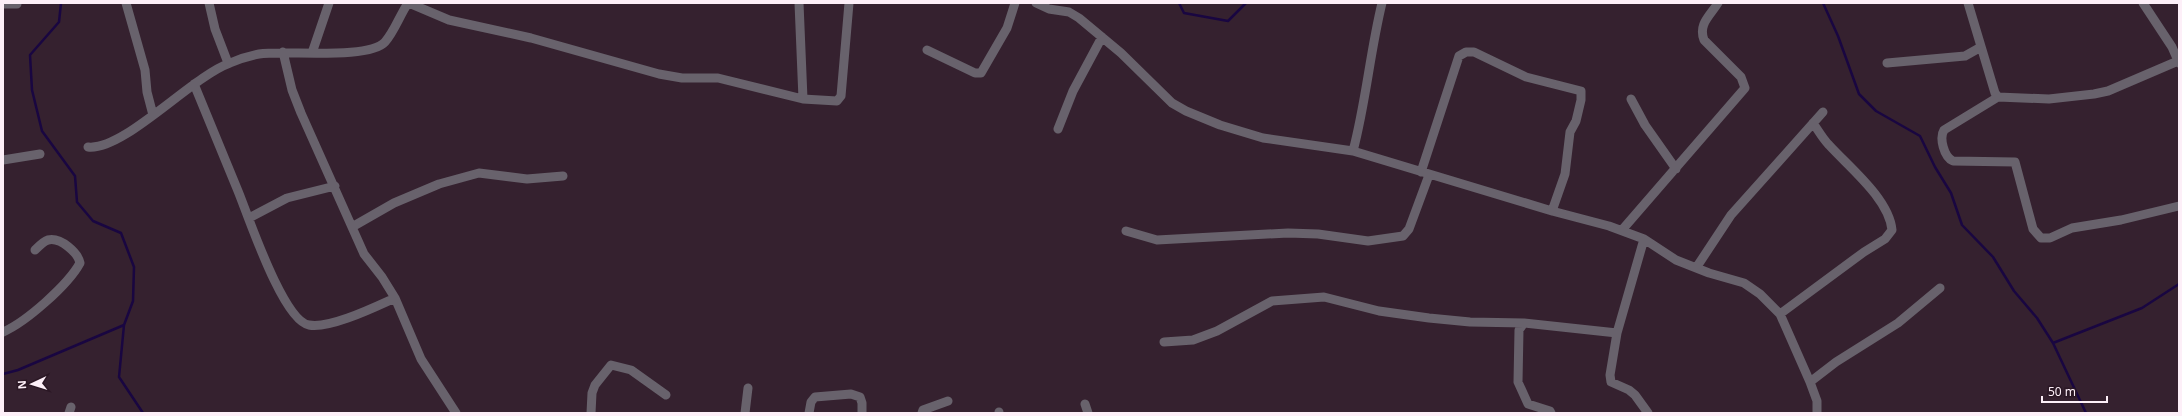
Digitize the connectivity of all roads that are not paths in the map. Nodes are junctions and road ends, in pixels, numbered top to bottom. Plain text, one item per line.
1 (126, 3) edge
2 (209, 3) edge
3 (329, 3) edge
4 (408, 3) edge
5 (798, 3) edge
6 (849, 3) edge
7 (1015, 3) edge
8 (1036, 3) edge
9 (1382, 3) edge
10 (1718, 3) edge
11 (1968, 3) edge
12 (2143, 3) edge
13 (3, 4) edge
14 (17, 4) edge
15 (1102, 37) junction
16 (1981, 47) junction
17 (927, 50) dead end
18 (283, 52) junction
19 (312, 53) junction
20 (2179, 62) edge
21 (228, 63) junction
22 (1887, 63) dead end
23 (194, 84) junction
24 (1998, 97) junction
25 (803, 99) junction
26 (1631, 99) dead end
27 (1823, 112) dead end
28 (153, 115) junction
29 (1813, 123) junction
30 (1058, 129) dead end
31 (88, 147) dead end
32 (1353, 151) junction
33 (40, 154) dead end
34 (3, 160) edge
35 (1676, 169) junction
36 (1425, 174) junction
37 (563, 176) dead end
38 (335, 186) junction
39 (2179, 206) edge
40 (1552, 211) junction
41 (249, 218) junction
42 (352, 227) junction
43 (1622, 230) junction
44 (1126, 231) dead end
45 (1644, 239) junction
46 (35, 250) dead end
47 (1696, 268) junction
48 (1940, 288) dead end
49 (395, 298) junction
50 (1780, 314) junction
51 (1524, 322) junction
52 (3, 332) edge
53 (1617, 333) junction
54 (1164, 342) dead end
55 (1810, 382) junction
56 (748, 388) dead end
57 (666, 395) dead end
58 (948, 401) dead end
59 (456, 413) edge
60 (591, 413) edge
61 (745, 413) edge
62 (809, 413) edge
63 (862, 413) edge
64 (922, 413) edge
65 (1551, 413) edge
66 (1648, 413) edge
67 (1817, 413) edge

1 - 28 street
2 - 21 street
3 - 19 street
4 - 19 street
4 - 25 street
5 - 25 street
6 - 25 street
7 - 17 street
8 - 15 street
9 - 32 street
10 - 35 street
11 - 16 street
12 - 20 street
13 - 14 street
15 - 30 street
15 - 32 street
16 - 22 street
16 - 24 street
18 - 19 street
18 - 21 street
18 - 38 street
20 - 24 street
21 - 23 street
23 - 28 street
23 - 41 street
24 - 39 street
26 - 35 street
27 - 29 street
28 - 31 street
29 - 47 street
29 - 50 street
32 - 36 street
33 - 34 street
35 - 43 street
36 - 40 street
36 - 40 street
36 - 44 street
37 - 42 street
38 - 41 street
38 - 42 street
40 - 43 street
41 - 49 street
42 - 49 street
43 - 45 street
45 - 47 street
45 - 53 street
46 - 52 street
47 - 50 street
48 - 55 street
49 - 59 street
50 - 55 street
51 - 53 street
51 - 54 street
51 - 65 street
53 - 66 street
55 - 67 street
56 - 61 street
57 - 60 street
58 - 64 street
62 - 63 street

